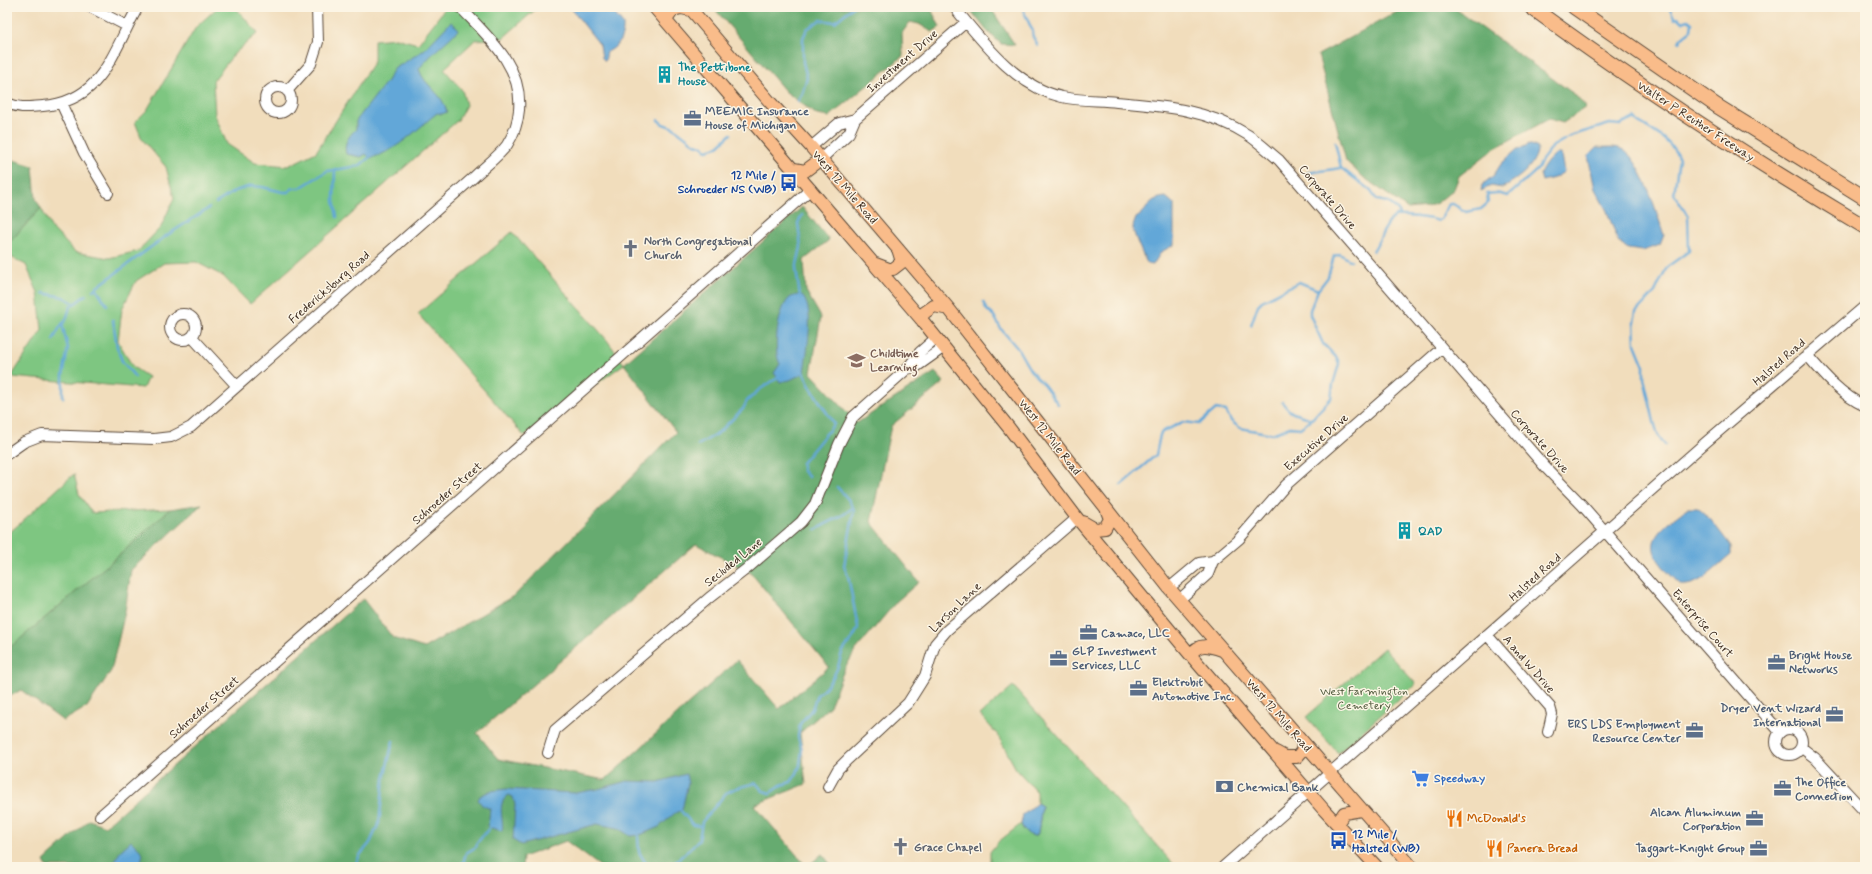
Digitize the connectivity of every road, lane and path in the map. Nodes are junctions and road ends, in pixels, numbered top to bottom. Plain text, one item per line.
1 (90, 7) edge
2 (138, 7) edge
3 (317, 7) edge
4 (460, 7) edge
5 (654, 7) edge
6 (954, 7) edge
7 (1531, 7) edge
8 (1574, 7) edge
9 (690, 8) edge
10 (666, 20) junction
11 (966, 22) junction
12 (127, 26) junction
13 (288, 92) dead end
14 (7, 103) edge
15 (61, 103) junction
16 (855, 119) junction
17 (811, 147) junction
18 (821, 159) junction
19 (794, 169) junction
20 (811, 189) junction
21 (108, 192) dead end
22 (1865, 198) edge
23 (1865, 227) edge
24 (898, 248) junction
25 (873, 262) junction
26 (1865, 306) edge
27 (948, 309) junction
28 (920, 319) junction
29 (192, 337) dead end
30 (940, 343) junction
31 (1442, 348) junction
32 (1807, 355) junction
33 (236, 385) junction
34 (1865, 406) edge
35 (7, 454) edge
36 (1106, 508) junction
37 (1077, 518) junction
38 (1605, 531) junction
39 (1213, 562) junction
40 (1169, 588) junction
41 (1179, 600) junction
42 (1488, 636) junction
43 (1223, 651) junction
44 (1191, 655) junction
45 (1548, 732) dead end
46 (1780, 732) junction
47 (1303, 743) junction
48 (1802, 748) junction
49 (1273, 750) junction
50 (548, 753) dead end
51 (1330, 773) junction
52 (828, 787) dead end
53 (1309, 791) junction
54 (1362, 810) junction
55 (1865, 812) edge
56 (100, 816) dead end
57 (1337, 824) junction
58 (1223, 867) edge
59 (1377, 867) edge
60 (1412, 867) edge

1 - 12 street
2 - 12 street
3 - 13 street
4 - 33 street, Fredericksburg Road
5 - 10 main road
6 - 11 street, Corporate Drive
7 - 23 highway, Walter P Reuther Freeway
8 - 22 highway, Walter P Reuther Freeway
9 - 10 main road
9 - 17 main road, West 12 Mile Road
10 - 19 main road
11 - 16 street, Investment Drive
11 - 31 street, Corporate Drive
12 - 15 street
14 - 15 street
15 - 21 street
16 - 17 street, Investment Drive
16 - 18 street, Investment Drive
17 - 18 main road, West 12 Mile Road
18 - 19 main road
18 - 24 main road, West 12 Mile Road
19 - 20 main road
20 - 25 main road
20 - 56 street, Schroeder Street
24 - 25 main road
24 - 27 main road, West 12 Mile Road
25 - 28 main road
26 - 32 street, Halsted Road
27 - 28 main road
27 - 36 main road, West 12 Mile Road
28 - 30 main road
29 - 33 street
30 - 37 main road
30 - 50 street, Secluded Lane
31 - 38 street, Corporate Drive
31 - 39 street, Executive Drive
32 - 34 street
32 - 38 street, Halsted Road
33 - 35 street, Fredericksburg Road
36 - 37 main road
36 - 40 main road, West 12 Mile Road
37 - 44 main road
37 - 52 street, Larson Lane
38 - 42 street, Halsted Road
38 - 46 street, Enterprise Court
39 - 40 street, Executive Drive
39 - 41 street, Executive Drive
40 - 41 main road, West 12 Mile Road
41 - 43 main road, West 12 Mile Road
42 - 45 street, A and W Drive
42 - 51 street, Halsted Road
43 - 44 main road
43 - 47 main road, West 12 Mile Road
44 - 49 main road
46 - 48 street
46 - 48 street
47 - 49 main road
47 - 51 main road, West 12 Mile Road
48 - 55 street
49 - 53 main road
51 - 53 street, Halsted Road
51 - 54 main road, West 12 Mile Road
53 - 57 main road
53 - 58 street, Halsted Road
54 - 57 main road
54 - 60 main road, West 12 Mile Road
57 - 59 main road

